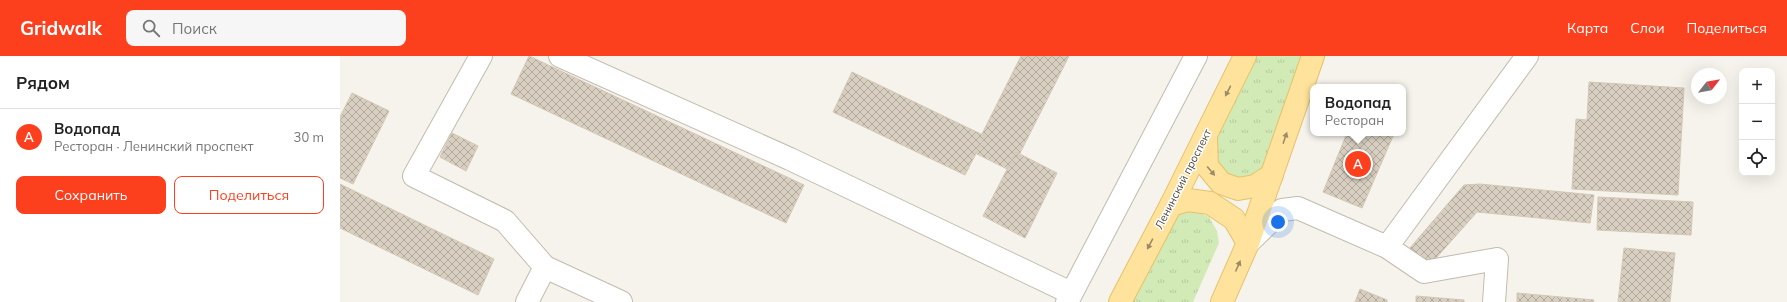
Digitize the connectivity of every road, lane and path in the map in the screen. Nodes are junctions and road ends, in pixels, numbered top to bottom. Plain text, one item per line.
1 (481, 56) edge
2 (560, 56) edge
3 (1196, 56) edge
4 (1245, 56) edge
5 (1313, 56) edge
6 (1526, 56) edge
7 (1206, 134) junction
8 (1272, 175) junction
9 (1171, 205) junction
10 (1248, 243) junction
11 (1388, 247) junction
12 (545, 267) junction
13 (1069, 298) edge
14 (527, 302) edge
15 (621, 302) edge
16 (1120, 302) edge
17 (1222, 302) edge
18 (1494, 302) edge

1 - 12 street
2 - 13 street
3 - 13 street
4 -> 7 main road, Ленинский проспект
8 -> 5 main road
6 - 11 street
7 -> 8 main road
7 - 9 main road, Ленинский проспект
8 - 10 main road
9 - 10 main road
9 -> 16 main road, Ленинский проспект
10 - 11 street
17 -> 10 main road
11 - 18 street
12 - 14 street
12 - 15 street

